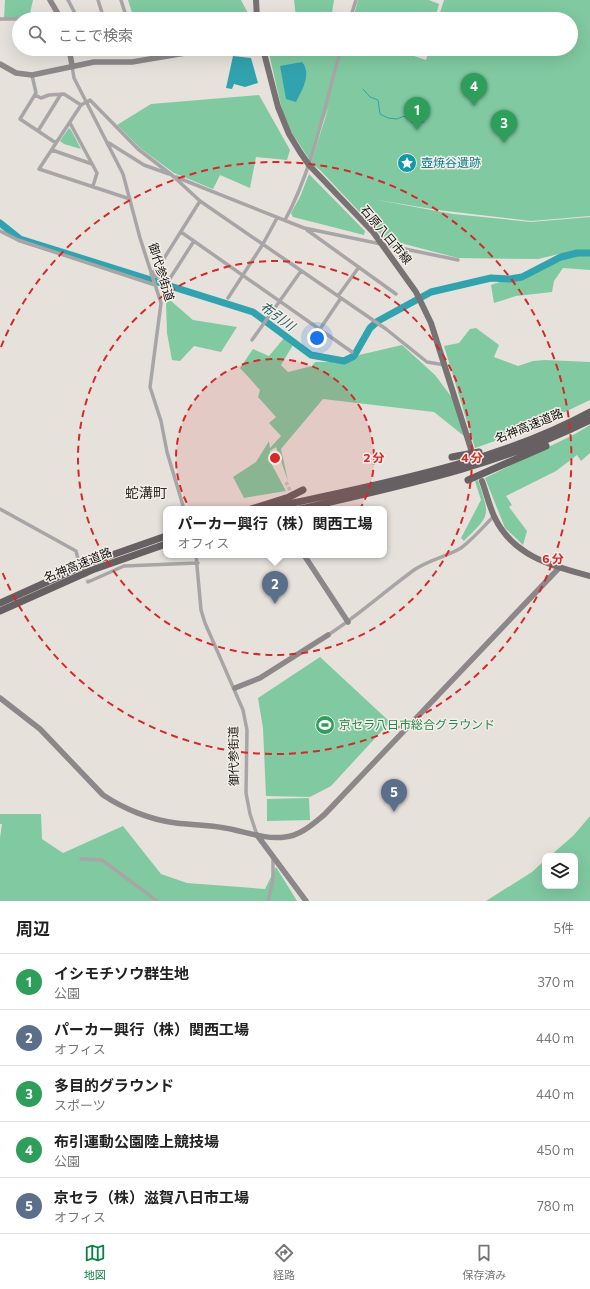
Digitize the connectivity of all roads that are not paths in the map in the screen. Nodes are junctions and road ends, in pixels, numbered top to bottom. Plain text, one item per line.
1 (50, 0) edge
2 (68, 0) edge
3 (98, 0) edge
4 (121, 0) edge
5 (256, 0) edge
6 (356, 0) edge
7 (57, 12) edge
8 (74, 12) edge
9 (102, 12) edge
10 (125, 12) edge
11 (257, 12) edge
12 (352, 12) edge
13 (0, 19) edge
14 (12, 19) edge
15 (70, 56) edge
16 (171, 56) edge
17 (265, 56) edge
18 (339, 56) edge
19 (0, 64) edge
20 (72, 65) junction
21 (32, 75) junction
22 (61, 94) junction
23 (35, 95) junction
24 (86, 101) junction
25 (82, 105) junction
26 (70, 123) junction
27 (38, 131) junction
28 (107, 142) junction
29 (56, 143) junction
30 (52, 150) junction
31 (92, 164) junction
32 (309, 165) junction
33 (173, 176) junction
34 (93, 186) junction
35 (130, 199) junction
36 (200, 201) junction
37 (277, 218) junction
38 (285, 220) junction
39 (304, 228) junction
40 (0, 231) edge
41 (181, 232) junction
42 (194, 241) junction
43 (263, 244) junction
44 (382, 245) junction
45 (458, 260) dead end
46 (359, 267) junction
47 (301, 271) junction
48 (242, 274) junction
49 (152, 276) junction
50 (155, 284) junction
51 (396, 294) dead end
52 (340, 297) junction
53 (228, 298) dead end
54 (280, 302) junction
55 (320, 329) junction
56 (252, 340) dead end
57 (352, 352) dead end
58 (445, 365) junction
59 (590, 412) edge
60 (590, 421) edge
61 (471, 449) dead end
62 (497, 450) junction
63 (452, 457) dead end
64 (468, 480) dead end
65 (482, 481) dead end
66 (303, 490) dead end
67 (183, 506) edge
68 (260, 506) edge
69 (280, 506) edge
70 (312, 506) edge
71 (0, 509) edge
72 (494, 516) junction
73 (163, 537) edge
74 (163, 545) edge
75 (197, 558) edge
76 (306, 558) edge
77 (78, 559) tunnel mouth
78 (198, 563) junction
79 (559, 568) junction
80 (590, 576) edge
81 (88, 582) dead end
82 (0, 603) edge
83 (0, 611) edge
84 (348, 622) junction
85 (328, 634) joint
86 (235, 688) junction
87 (0, 698) edge
88 (257, 834) junction
89 (80, 858) dead end
90 (273, 858) junction
91 (154, 900) edge
92 (268, 901) edge
93 (306, 901) edge

1 - 7 street
2 - 8 street
3 - 9 street
4 - 10 street
5 - 11 main road
6 - 12 street
13 - 14 street
15 - 20 street, 御代参街道
16 - 20 street
17 - 32 main road, 石原八日市線
18 - 32 street
19 - 21 street
20 - 21 street
20 - 24 street, 御代参街道
21 - 23 street
22 - 23 street
22 - 25 street
22 - 27 street
23 - 27 street
24 - 25 street
24 - 28 street, 御代参街道
24 - 33 street
25 - 26 street
26 - 29 street
26 - 31 street
27 - 29 street
28 - 33 street
28 - 35 street, 御代参街道
29 - 30 street
30 - 31 street
30 - 34 street
31 - 34 street
32 - 38 street
32 - 44 main road, 石原八日市線
33 - 36 street
33 - 37 street
34 - 35 street
35 - 49 street, 御代参街道
36 - 41 street
36 - 43 street
37 - 38 street
37 - 43 street
38 - 39 street
39 - 44 street
39 - 46 street
40 - 50 street
41 - 42 street
41 - 49 street
42 - 48 street
42 - 49 street
43 - 47 street
43 - 48 street
44 - 45 street
44 - 58 main road, 石原八日市線
46 - 51 street
46 - 52 street
47 - 52 street
47 - 54 street
48 - 53 street
48 - 54 street
49 - 50 street, 御代参街道
50 - 67 street, 御代参街道
52 - 55 street
52 - 58 street
54 - 55 street
54 - 56 street
55 - 57 street
58 - 61 main road, 石原八日市線
59 - 62 highway, 名神高速道路
60 - 64 highway
60 - 70 highway, 名神高速道路
62 - 63 highway
62 - 69 highway, 名神高速道路
65 - 72 main road
66 - 68 highway
71 - 77 street
72 - 79 main road
72 - 84 street
73 - 82 highway, 名神高速道路
74 - 83 highway, 名神高速道路
75 - 78 street, 御代参街道
76 - 84 street
78 - 81 street
78 - 86 street, 御代参街道
79 - 80 main road
79 - 88 street
84 - 85 street
85 - 86 street
86 - 88 street, 御代参街道
87 - 88 street
88 - 90 street, 御代参街道
89 - 91 street
90 - 92 street
90 - 93 street, 御代参街道

